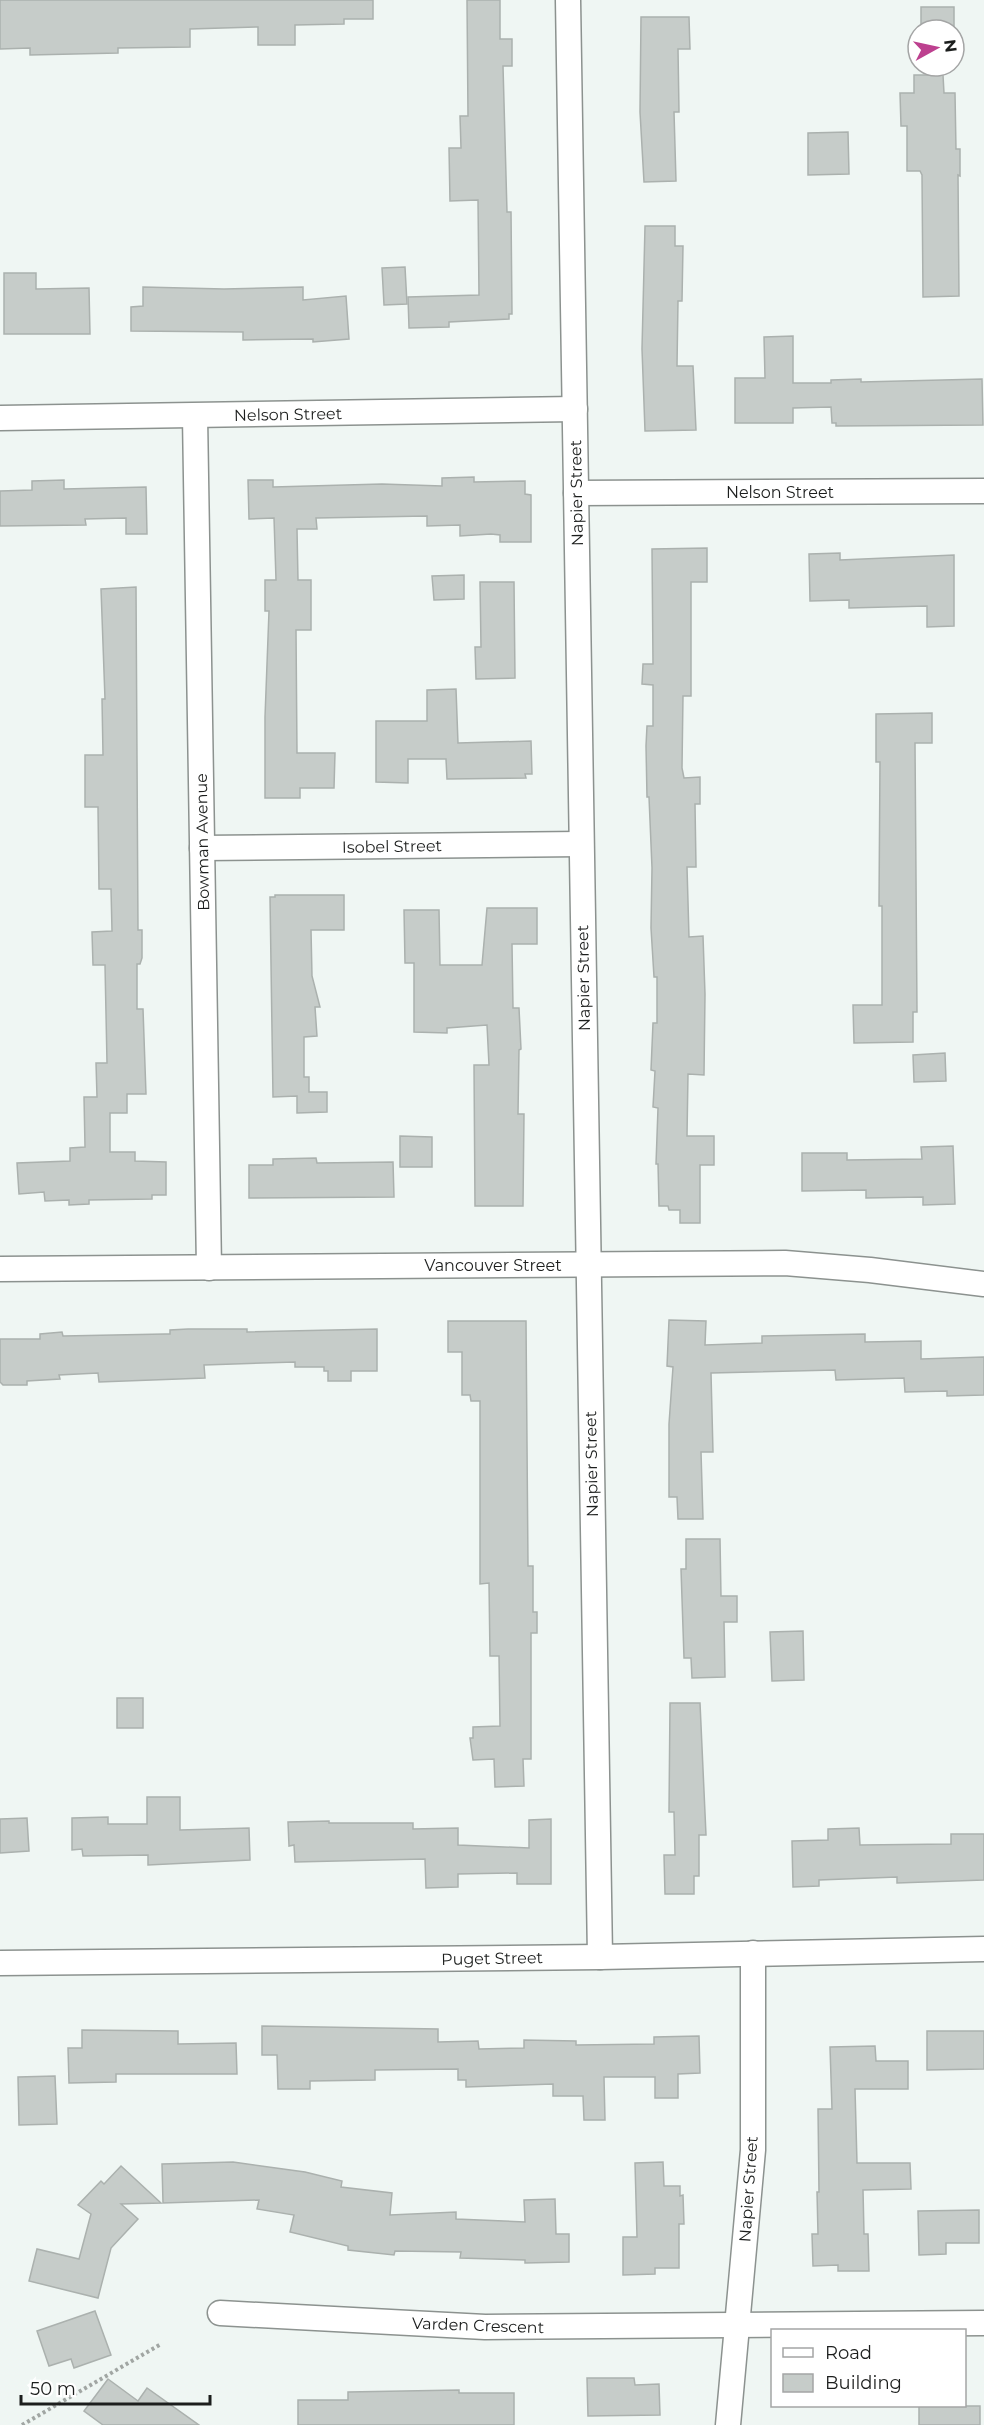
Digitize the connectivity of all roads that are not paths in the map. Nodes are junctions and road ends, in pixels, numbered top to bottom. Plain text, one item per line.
1 (568, 0) edge
2 (575, 409) junction
3 (195, 416) junction
4 (0, 418) edge
5 (984, 491) edge
6 (576, 493) junction
7 (581, 844) junction
8 (202, 848) junction
9 (587, 1264) junction
10 (210, 1268) junction
11 (0, 1269) edge
12 (984, 1284) edge
13 (984, 1949) edge
14 (753, 1953) junction
15 (600, 1957) junction
16 (0, 1964) edge
17 (220, 2313) dead end
18 (984, 2323) edge
19 (737, 2326) junction
20 (728, 2425) edge

1 - 2 street, Napier Street
2 - 3 street, Nelson Street
2 - 6 street, Napier Street
3 - 4 street, Nelson Street
3 - 8 street, Bowman Avenue
5 - 6 street, Nelson Street
6 - 7 street, Napier Street
7 - 8 street, Isobel Street
7 - 9 street, Napier Street
8 - 10 street, Bowman Avenue
9 - 10 street, Vancouver Street
9 - 12 street, Vancouver Street
9 - 15 street, Napier Street
10 - 11 street, Vancouver Street
13 - 14 street, Puget Street
14 - 15 street, Puget Street
14 - 19 street, Napier Street
15 - 16 street, Puget Street
17 - 19 street, Varden Crescent
18 - 19 street, Varden Crescent
19 - 20 street, Napier Street

